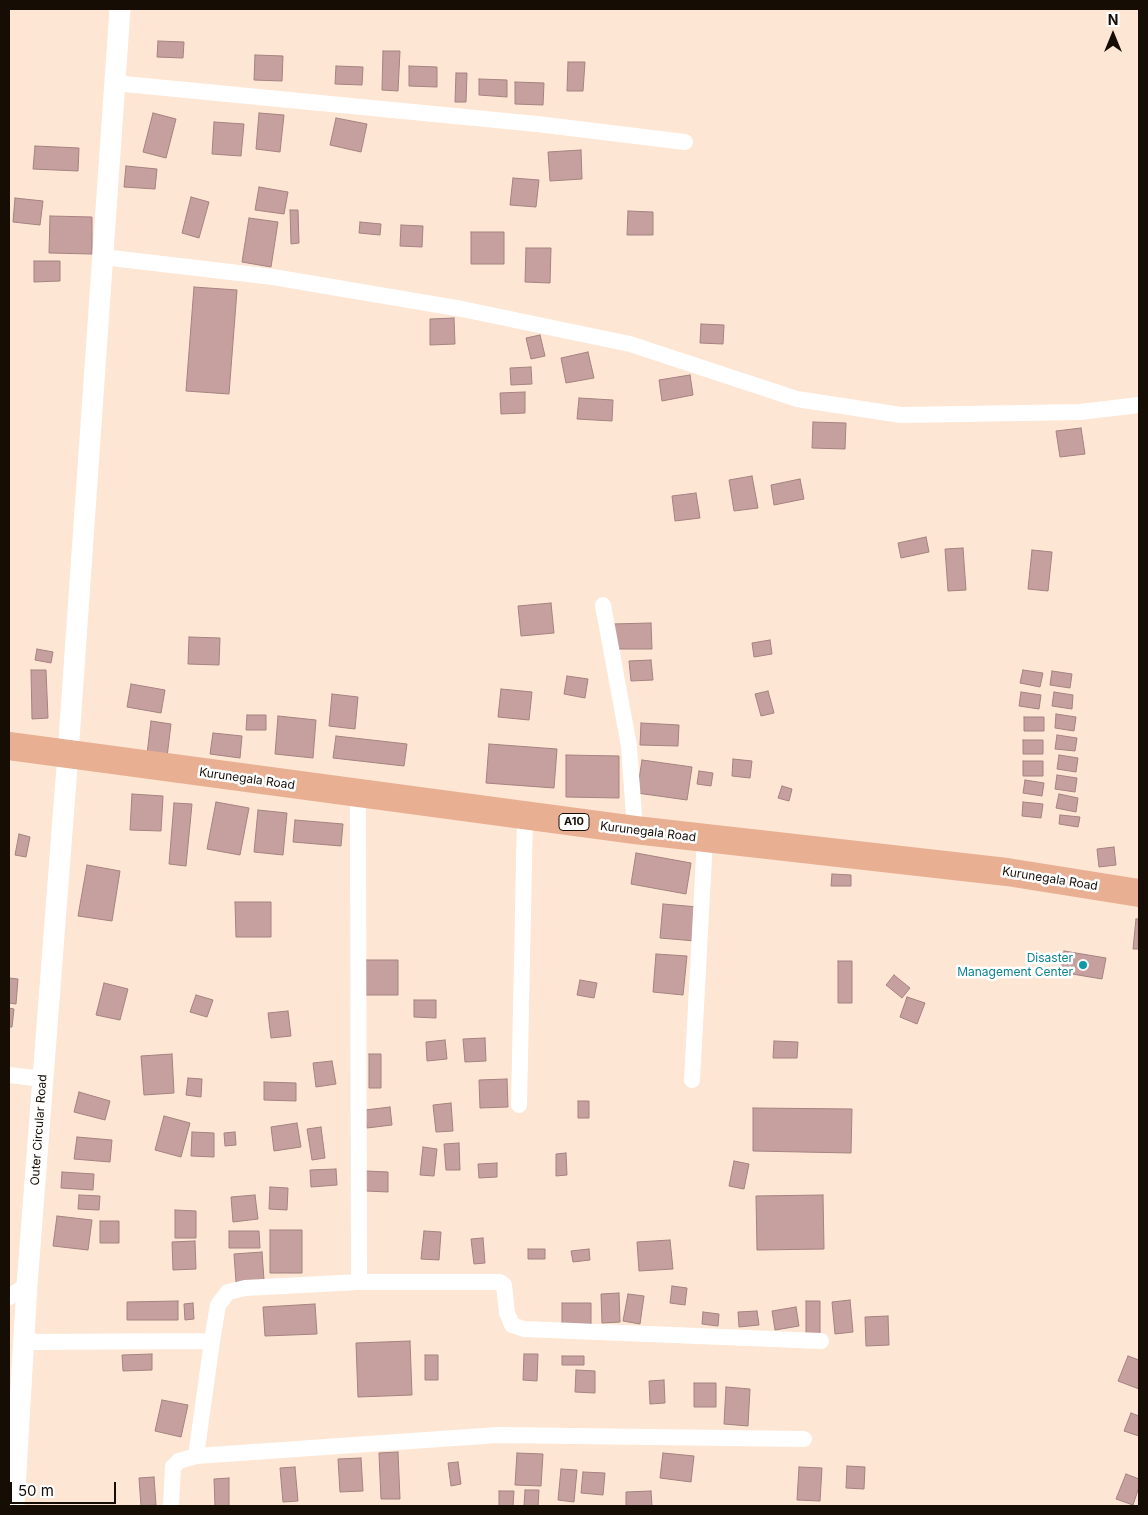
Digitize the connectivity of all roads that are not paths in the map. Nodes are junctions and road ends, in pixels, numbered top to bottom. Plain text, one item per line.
1 (120, 9) edge
2 (114, 83) junction
3 (684, 142) dead end
4 (102, 257) junction
5 (1139, 405) edge
6 (603, 604) dead end
7 (9, 746) edge
8 (68, 754) junction
9 (358, 794) junction
10 (525, 815) junction
11 (635, 830) junction
12 (705, 839) junction
13 (1139, 893) edge
14 (9, 1075) edge
15 (43, 1079) junction
16 (692, 1080) dead end
17 (519, 1104) dead end
18 (359, 1282) junction
19 (27, 1284) junction
20 (9, 1296) edge
21 (212, 1341) junction
22 (821, 1341) dead end
23 (24, 1342) junction
24 (804, 1439) dead end
25 (196, 1456) junction
26 (12, 1458) edge
27 (14, 1506) edge
28 (170, 1506) edge

1 - 2 street, Outer Circular Road
2 - 3 street
2 - 4 street, Outer Circular Road
4 - 5 street
4 - 8 street, Outer Circular Road
6 - 11 street
7 - 8 highway, Kurunegala Road / A10
8 - 9 highway, Kurunegala Road / A10
8 - 15 street, Outer Circular Road
9 - 10 highway, Kurunegala Road / A10
9 - 18 street
10 - 11 highway, Kurunegala Road / A10
10 - 17 street
11 - 12 highway, Kurunegala Road / A10
12 - 13 highway, Kurunegala Road / A10
12 - 16 street
14 - 15 street
15 - 19 street, Outer Circular Road
18 - 21 street
18 - 22 street
19 - 20 street
19 - 23 street, Outer Circular Road
21 - 23 street
21 - 25 street
23 - 26 street, Outer Circular Road
24 - 25 street
25 - 28 street
26 - 27 street, Outer Circular Road

